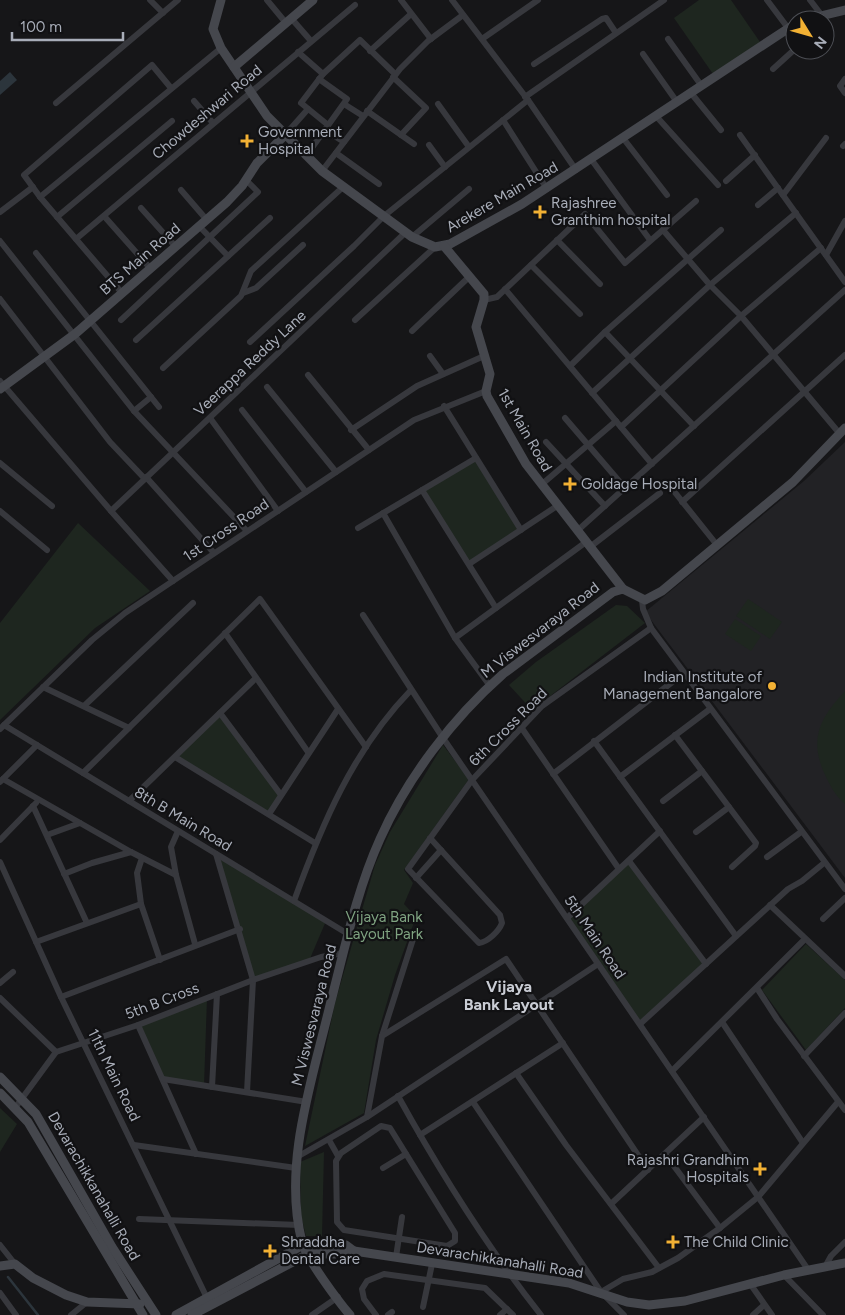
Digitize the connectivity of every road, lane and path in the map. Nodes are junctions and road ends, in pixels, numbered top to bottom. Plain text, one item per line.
1 (150, 0) edge
2 (178, 0) edge
3 (221, 0) edge
4 (268, 0) edge
5 (313, 0) edge
6 (401, 0) edge
7 (452, 0) edge
8 (538, 0) edge
9 (664, 0) edge
10 (767, 0) edge
11 (810, 0) edge
12 (356, 5) dead end
13 (818, 10) edge
14 (162, 13) junction
15 (411, 14) junction
16 (463, 15) junction
17 (785, 20) edge
18 (289, 21) junction
19 (785, 30) edge
20 (616, 32) junction
21 (430, 39) junction
22 (482, 39) junction
23 (668, 39) dead end
24 (311, 41) junction
25 (221, 48) junction
26 (370, 51) junction
27 (298, 52) junction
28 (643, 54) dead end
29 (785, 58) edge
30 (534, 64) dead end
31 (234, 67) junction
32 (773, 69) dead end
33 (394, 76) junction
34 (321, 77) junction
35 (845, 79) edge
36 (702, 86) junction
37 (171, 88) junction
38 (249, 93) junction
39 (691, 93) junction
40 (845, 93) edge
41 (527, 99) junction
42 (194, 101) dead end
43 (677, 102) junction
44 (56, 103) dead end
45 (344, 104) junction
46 (438, 104) dead end
47 (308, 109) junction
48 (365, 114) junction
49 (656, 116) junction
50 (503, 120) junction
51 (172, 121) dead end
52 (213, 123) junction
53 (327, 127) junction
54 (721, 130) dead end
55 (285, 135) junction
56 (401, 135) junction
57 (740, 135) dead end
58 (623, 138) junction
59 (826, 138) dead end
60 (344, 142) junction
61 (414, 144) dead end
62 (429, 145) dead end
63 (469, 147) junction
64 (336, 152) junction
65 (755, 155) junction
66 (306, 156) junction
67 (591, 159) junction
68 (445, 166) junction
69 (576, 170) junction
70 (322, 171) junction
71 (246, 180) junction
72 (726, 180) dead end
73 (379, 184) dead end
74 (718, 185) dead end
75 (33, 187) junction
76 (343, 187) junction
77 (778, 188) junction
78 (469, 189) dead end
79 (547, 189) junction
80 (181, 190) dead end
81 (667, 195) dead end
82 (783, 195) junction
83 (40, 197) junction
84 (696, 201) dead end
85 (758, 205) dead end
86 (141, 208) dead end
87 (0, 212) edge
88 (796, 213) junction
89 (104, 216) junction
90 (384, 216) junction
91 (57, 217) junction
92 (270, 218) dead end
93 (845, 221) edge
94 (203, 222) junction
95 (662, 230) junction
96 (721, 230) dead end
97 (409, 235) junction
98 (210, 237) junction
99 (76, 239) junction
100 (557, 240) junction
101 (650, 240) junction
102 (0, 242) edge
103 (303, 245) dead end
104 (176, 246) junction
105 (440, 246) junction
106 (821, 248) junction
107 (36, 253) dead end
108 (826, 255) junction
109 (228, 256) junction
110 (687, 259) junction
111 (531, 265) junction
112 (150, 268) junction
113 (470, 276) junction
114 (845, 282) edge
115 (600, 284) dead end
116 (710, 285) junction
117 (505, 290) junction
118 (845, 290) edge
119 (122, 293) junction
120 (243, 294) junction
121 (0, 300) edge
122 (484, 300) junction
123 (580, 314) dead end
124 (741, 316) junction
125 (91, 320) junction
126 (121, 320) dead end
127 (355, 320) dead end
128 (412, 331) dead end
129 (605, 332) junction
130 (74, 334) junction
131 (136, 340) dead end
132 (250, 342) dead end
133 (773, 355) junction
134 (845, 355) edge
135 (45, 356) junction
136 (430, 356) dead end
137 (484, 356) junction
138 (629, 356) junction
139 (570, 366) junction
140 (163, 368) dead end
141 (443, 374) junction
142 (308, 375) dead end
143 (1, 385) edge
144 (267, 387) dead end
145 (661, 390) junction
146 (486, 391) junction
147 (804, 391) junction
148 (592, 392) junction
149 (151, 397) junction
150 (444, 406) junction
151 (159, 407) dead end
152 (242, 410) dead end
153 (134, 411) junction
154 (210, 418) junction
155 (565, 418) dead end
156 (616, 421) junction
157 (694, 426) junction
158 (621, 427) junction
159 (351, 430) junction
160 (842, 431) edge
161 (546, 442) dead end
162 (588, 445) junction
163 (369, 450) junction
164 (172, 454) junction
165 (476, 458) junction
166 (0, 463) edge
167 (566, 464) junction
168 (652, 464) junction
169 (336, 472) junction
170 (145, 478) junction
171 (542, 485) junction
172 (625, 488) junction
173 (422, 490) junction
174 (673, 490) dead end
175 (306, 492) junction
176 (660, 493) dead end
177 (682, 502) junction
178 (52, 506) dead end
179 (557, 506) junction
180 (605, 506) junction
181 (278, 510) junction
182 (0, 511) edge
183 (111, 512) junction
184 (383, 513) junction
185 (358, 528) dead end
186 (521, 530) junction
187 (247, 531) junction
188 (577, 531) junction
189 (588, 545) junction
190 (717, 545) junction
191 (47, 550) dead end
192 (214, 553) junction
193 (469, 564) junction
194 (174, 581) junction
195 (623, 589) junction
196 (642, 600) junction
197 (193, 603) dead end
198 (496, 608) junction
199 (362, 615) dead end
200 (651, 628) junction
201 (225, 633) junction
202 (455, 638) junction
203 (684, 673) junction
204 (256, 678) junction
205 (490, 686) junction
206 (43, 687) junction
207 (411, 690) junction
208 (84, 706) junction
209 (338, 709) junction
210 (710, 709) junction
211 (220, 713) junction
212 (2, 727) edge
213 (129, 728) junction
214 (521, 728) junction
215 (675, 735) junction
216 (443, 738) junction
217 (594, 741) junction
218 (37, 745) junction
219 (366, 746) junction
220 (308, 752) junction
221 (174, 757) junction
222 (702, 771) junction
223 (83, 773) junction
224 (553, 774) junction
225 (620, 777) junction
226 (2, 780) edge
227 (472, 780) junction
228 (281, 795) junction
229 (39, 799) junction
230 (129, 801) junction
231 (663, 801) dead end
232 (33, 806) junction
233 (729, 807) junction
234 (269, 814) junction
235 (80, 823) junction
236 (178, 831) junction
237 (660, 831) junction
238 (696, 832) dead end
239 (801, 832) junction
240 (47, 835) junction
241 (430, 838) junction
242 (0, 840) edge
243 (316, 843) junction
244 (441, 850) junction
245 (130, 852) junction
246 (216, 854) junction
247 (767, 857) dead end
248 (142, 858) junction
249 (629, 861) junction
250 (0, 862) edge
251 (824, 862) junction
252 (732, 867) dead end
253 (619, 870) junction
254 (64, 874) junction
255 (176, 875) junction
256 (416, 878) junction
257 (845, 889) edge
258 (845, 898) edge
259 (294, 901) junction
260 (142, 904) junction
261 (770, 905) junction
262 (567, 918) junction
263 (823, 919) dead end
264 (87, 924) junction
265 (240, 929) junction
266 (414, 933) dead end
267 (348, 934) junction
268 (736, 936) junction
269 (805, 939) junction
270 (36, 942) junction
271 (194, 944) junction
272 (343, 953) junction
273 (160, 960) junction
274 (598, 964) junction
275 (706, 964) junction
276 (13, 972) dead end
277 (845, 976) edge
278 (253, 980) junction
279 (0, 982) edge
280 (757, 988) junction
281 (217, 994) junction
282 (61, 997) junction
283 (0, 998) edge
284 (536, 1004) junction
285 (845, 1013) edge
286 (722, 1022) junction
287 (138, 1024) junction
288 (640, 1024) junction
289 (382, 1036) junction
290 (85, 1042) junction
291 (563, 1044) junction
292 (56, 1052) junction
293 (804, 1056) junction
294 (672, 1071) junction
295 (516, 1073) junction
296 (0, 1077) edge
297 (163, 1079) junction
298 (212, 1087) junction
299 (247, 1092) junction
300 (0, 1093) edge
301 (398, 1096) junction
302 (23, 1099) junction
303 (306, 1102) junction
304 (473, 1102) junction
305 (838, 1102) junction
306 (16, 1108) junction
307 (845, 1110) edge
308 (367, 1117) junction
309 (704, 1117) junction
310 (420, 1135) junction
311 (329, 1140) junction
312 (803, 1143) junction
313 (134, 1145) junction
314 (196, 1154) junction
315 (406, 1154) junction
316 (665, 1154) junction
317 (338, 1156) junction
318 (297, 1158) junction
319 (296, 1168) junction
320 (383, 1168) dead end
321 (648, 1170) junction
322 (758, 1197) junction
323 (611, 1204) junction
324 (402, 1218) dead end
325 (139, 1219) dead end
326 (169, 1220) junction
327 (299, 1225) junction
328 (720, 1228) junction
329 (399, 1240) junction
330 (845, 1242) edge
331 (0, 1245) edge
332 (305, 1250) junction
333 (396, 1257) junction
334 (845, 1263) edge
335 (15, 1264) junction
336 (432, 1264) junction
337 (0, 1266) edge
338 (660, 1268) junction
339 (825, 1268) junction
340 (809, 1271) junction
341 (509, 1274) junction
342 (784, 1275) junction
343 (428, 1280) junction
344 (751, 1285) junction
345 (600, 1292) junction
346 (0, 1293) edge
347 (338, 1297) junction
348 (207, 1298) junction
349 (87, 1302) junction
350 (148, 1302) junction
351 (136, 1305) junction
352 (764, 1305) junction
353 (423, 1307) dead end
354 (507, 1309) junction
355 (16, 1315) edge
356 (71, 1315) edge
357 (144, 1315) edge
358 (156, 1315) edge
359 (176, 1315) edge
360 (192, 1315) edge
361 (312, 1315) edge
362 (350, 1315) edge
363 (376, 1315) edge
364 (500, 1315) edge
365 (513, 1315) edge
366 (541, 1315) edge
367 (624, 1315) edge
368 (754, 1315) edge
369 (772, 1315) edge
370 (824, 1315) edge

1 - 14 street
2 - 14 street
3 - 25 street, Arekere Main Road
4 - 18 street
5 - 18 street
6 - 15 street
7 - 16 street
8 - 22 street
9 - 20 street
10 - 17 street
11 - 13 street
12 - 24 street, Chowdeshwari Road
14 - 44 street
15 - 21 street
15 - 26 street
16 - 21 street
16 - 22 street
18 - 24 street
18 - 31 street
19 - 36 street, Arekere Main Road
20 - 30 street
20 - 41 street
21 - 33 street
22 - 41 street
23 - 36 street
24 - 27 street, Chowdeshwari Road
25 - 31 street, Arekere Main Road
25 - 37 street
26 - 33 street
26 - 34 street
27 - 34 street
27 - 38 street, Chowdeshwari Road
28 - 43 street
29 - 32 street
31 - 38 street, Arekere Main Road
33 - 48 street
33 - 56 street
34 - 45 street
34 - 47 street
35 - 40 street
36 - 39 street, Arekere Main Road
37 - 75 street
37 - 83 street
38 - 52 street, Chowdeshwari Road
38 - 55 street, Arekere Main Road
39 - 43 street, Arekere Main Road
39 - 54 street
41 - 50 street
41 - 69 street
42 - 52 street
43 - 49 street, Arekere Main Road
45 - 48 street
45 - 53 street
46 - 63 street
47 - 53 street
47 - 55 street
48 - 56 street
48 - 60 street
49 - 58 street, Arekere Main Road
49 - 74 street
50 - 63 street
50 - 79 street
51 - 91 street
52 - 89 street, Chowdeshwari Road
53 - 60 street
53 - 66 street
55 - 66 street, Arekere Main Road
55 - 71 street, BTS Main Road
56 - 61 street
57 - 65 street
58 - 67 street, Arekere Main Road
58 - 81 street
59 - 82 street
60 - 64 street
62 - 68 street
63 - 68 street
64 - 70 street
64 - 73 street
65 - 72 street
65 - 77 street
66 - 70 street, Arekere Main Road
67 - 69 street, Arekere Main Road
67 - 101 street
68 - 90 street
69 - 79 street, Arekere Main Road
70 - 76 street, Arekere Main Road
71 - 94 street, BTS Main Road
71 - 98 street
75 - 83 street
75 - 87 street
76 - 90 street, Arekere Main Road
76 - 120 street
77 - 82 street
77 - 85 street
78 - 97 street, Veerappa Reddy Lane
79 - 105 street, Arekere Main Road
80 - 94 street
82 - 88 street
83 - 91 street
84 - 95 street
86 - 104 street
88 - 106 street
88 - 116 street
89 - 99 street, Chowdeshwari Road
89 - 112 street
90 - 97 street, Arekere Main Road
90 - 132 street
91 - 99 street
92 - 109 street
93 - 108 street
94 - 98 street
94 - 104 street, BTS Main Road
95 - 101 street
95 - 110 street
96 - 110 street
97 - 105 street, Arekere Main Road
97 - 154 street, Veerappa Reddy Lane
98 - 109 street
98 - 126 street
99 - 119 street
100 - 101 street
100 - 111 street
100 - 115 street
102 - 130 street
103 - 120 street
104 - 112 street, BTS Main Road
105 - 113 street
105 - 127 street
106 - 108 street
106 - 124 street
107 - 125 street
108 - 114 street
109 - 131 street
110 - 116 street
110 - 129 street
111 - 117 street
111 - 123 street
112 - 119 street, BTS Main Road
113 - 122 street
113 - 128 street
116 - 124 street
116 - 138 street
117 - 122 street
117 - 139 street
118 - 133 street
119 - 125 street, BTS Main Road
120 - 140 street
121 - 135 street
122 - 137 street, 1st Main Road
124 - 133 street
124 - 145 street
125 - 130 street, BTS Main Road
125 - 149 street
129 - 138 street
129 - 139 street
130 - 135 street, BTS Main Road
130 - 153 street
133 - 147 street
133 - 157 street
134 - 147 street
135 - 143 street, BTS Main Road
135 - 170 street
136 - 141 street
137 - 141 street
137 - 146 street, 1st Main Road
138 - 145 street
138 - 148 street
139 - 148 street
141 - 159 street
142 - 159 street
143 - 183 street
144 - 169 street
145 - 157 street
145 - 158 street
146 - 150 street, 1st Cross Road
146 - 171 street, 1st Main Road
147 - 160 street
147 - 177 street
148 - 156 street
149 - 151 street
149 - 153 street
150 - 163 street, 1st Cross Road
150 - 165 street
152 - 175 street
153 - 164 street
154 - 164 street, Veerappa Reddy Lane
154 - 181 street
155 - 162 street
156 - 158 street
156 - 162 street
157 - 168 street
158 - 168 street
159 - 163 street
160 - 190 street
161 - 167 street
162 - 167 street
162 - 172 street
163 - 169 street, 1st Cross Road
164 - 170 street, Veerappa Reddy Lane
164 - 187 street
165 - 173 street
165 - 186 street
166 - 178 street
167 - 171 street
167 - 180 street
168 - 172 street
169 - 175 street, 1st Cross Road
170 - 183 street, Veerappa Reddy Lane
170 - 192 street
171 - 179 street, 1st Main Road
172 - 180 street
173 - 184 street
173 - 193 street
174 - 177 street
175 - 181 street, 1st Cross Road
176 - 189 street
177 - 190 street
179 - 186 street
179 - 188 street, 1st Main Road
180 - 188 street
181 - 187 street, 1st Cross Road
182 - 191 street
183 - 194 street
184 - 185 street
184 - 202 street
186 - 193 street
187 - 192 street, 1st Cross Road
188 - 189 street, 1st Main Road
189 - 195 street, 1st Main Road
189 - 198 street
190 - 196 street
192 - 194 street, 1st Cross Road
193 - 198 street
194 - 206 street, 1st Cross Road
195 - 196 street, M Viswesvaraya Road
195 - 205 street, M Viswesvaraya Road
196 - 200 street
197 - 208 street
198 - 202 street
199 - 207 street, 5th Main Road
200 - 203 street
200 - 214 street, 6th Cross Road
201 - 204 street
201 - 209 street
201 - 213 street
202 - 205 street
203 - 210 street
203 - 217 street
204 - 211 street
204 - 220 street
205 - 216 street, M Viswesvaraya Road
206 - 208 street
206 - 212 street, 1st Cross Road
207 - 216 street, 5th Main Road
207 - 219 street
208 - 213 street
209 - 219 street
209 - 220 street
210 - 215 street
210 - 239 street
211 - 221 street
211 - 228 street
212 - 218 street, 8th B Main Road
213 - 223 street
214 - 224 street
214 - 227 street, 6th Cross Road
215 - 222 street
215 - 225 street
216 - 227 street, 5th Main Road
216 - 267 street, M Viswesvaraya Road
217 - 224 street
217 - 225 street
218 - 223 street, 8th B Main Road
218 - 226 street
219 - 243 street
220 - 228 street
221 - 230 street
221 - 234 street
222 - 231 street
222 - 233 street
223 - 230 street, 8th B Main Road
224 - 253 street
225 - 237 street
226 - 229 street
227 - 241 street, 6th Cross Road
227 - 262 street, 5th Main Road
228 - 234 street
229 - 232 street
229 - 235 street
230 - 236 street, 8th B Main Road
232 - 240 street
232 - 242 street
233 - 238 street
233 - 252 street
234 - 243 street
235 - 240 street
235 - 245 street
236 - 246 street, 8th B Main Road
236 - 255 street
237 - 249 street
237 - 268 street
239 - 247 street
239 - 251 street
240 - 254 street
241 - 244 street
241 - 256 street, 6th Cross Road
243 - 259 street
244 - 256 street
244 - 256 street
245 - 248 street
245 - 254 street
246 - 259 street, 8th B Main Road
246 - 265 street
248 - 255 street
248 - 260 street
249 - 253 street
249 - 275 street
250 - 270 street, 11th Main Road
251 - 257 street
251 - 261 street
253 - 262 street
254 - 264 street
255 - 271 street
258 - 263 street
259 - 267 street, 8th B Main Road
260 - 264 street
260 - 273 street
261 - 268 street
261 - 269 street
262 - 274 street, 5th Main Road
264 - 270 street
265 - 271 street
265 - 278 street
266 - 289 street
267 - 272 street, M Viswesvaraya Road
268 - 275 street
269 - 277 street
269 - 280 street
270 - 282 street, 11th Main Road
271 - 273 street
272 - 278 street, 5th B Cross
272 - 303 street, M Viswesvaraya Road
273 - 282 street
274 - 284 street
274 - 288 street, 5th Main Road
275 - 288 street
276 - 279 street
278 - 281 street, 5th B Cross
278 - 299 street
280 - 286 street
280 - 293 street
281 - 287 street, 5th B Cross
281 - 298 street
282 - 290 street, 11th Main Road
283 - 292 street
284 - 289 street
284 - 291 street
284 - 301 street
285 - 293 street
286 - 294 street
286 - 312 street
287 - 290 street, 5th B Cross
287 - 297 street
288 - 294 street, 5th Main Road
289 - 308 street
290 - 292 street, 5th B Cross
290 - 313 street, 11th Main Road
291 - 295 street
291 - 321 street
292 - 302 street
293 - 305 street
294 - 309 street, 5th Main Road
295 - 304 street
295 - 323 street
296 - 302 street, Devarachikkanahalli Road
297 - 298 street
297 - 314 street
298 - 299 street
299 - 303 street
300 - 306 street, Devarachikkanahalli Road
301 - 308 street
301 - 310 street
302 - 306 street
302 - 350 street, Devarachikkanahalli Road
303 - 318 street, M Viswesvaraya Road
304 - 310 street
304 - 345 street
305 - 307 street
305 - 312 street
306 - 351 street, Devarachikkanahalli Road
308 - 311 street
309 - 316 street
309 - 322 street, 5th Main Road
310 - 341 street
311 - 317 street
311 - 318 street
312 - 322 street
313 - 314 street
313 - 326 street, 11th Main Road
314 - 319 street
315 - 317 street
315 - 320 street
315 - 329 street
316 - 321 street
316 - 328 street
317 - 329 street
318 - 319 street, M Viswesvaraya Road
319 - 327 street, M Viswesvaraya Road
321 - 323 street
322 - 328 street
322 - 340 street, 5th Main Road
323 - 338 street
324 - 329 street
325 - 326 street
326 - 327 street
326 - 348 street, 11th Main Road
327 - 332 street, M Viswesvaraya Road
328 - 338 street
329 - 333 street
330 - 339 street
331 - 335 street
332 - 333 street, Devarachikkanahalli Road
332 - 347 street
332 - 348 street
332 - 360 street, Devarachikkanahalli Road
333 - 336 street, Devarachikkanahalli Road
334 - 339 street, Devarachikkanahalli Road
335 - 337 street
335 - 349 street
336 - 341 street, Devarachikkanahalli Road
336 - 343 street
338 - 345 street
339 - 340 street, Devarachikkanahalli Road
340 - 342 street, Devarachikkanahalli Road
341 - 345 street, Devarachikkanahalli Road
341 - 366 street
342 - 344 street, Devarachikkanahalli Road
342 - 370 street
343 - 353 street
343 - 354 street
343 - 363 street
344 - 345 street, Devarachikkanahalli Road
344 - 352 street
345 - 367 street
346 - 355 street
347 - 361 street
347 - 362 street
348 - 359 street
349 - 351 street
349 - 356 street
350 - 351 street
350 - 358 street, Devarachikkanahalli Road
351 - 357 street, Devarachikkanahalli Road
352 - 368 street
352 - 369 street
354 - 364 street
354 - 365 street

